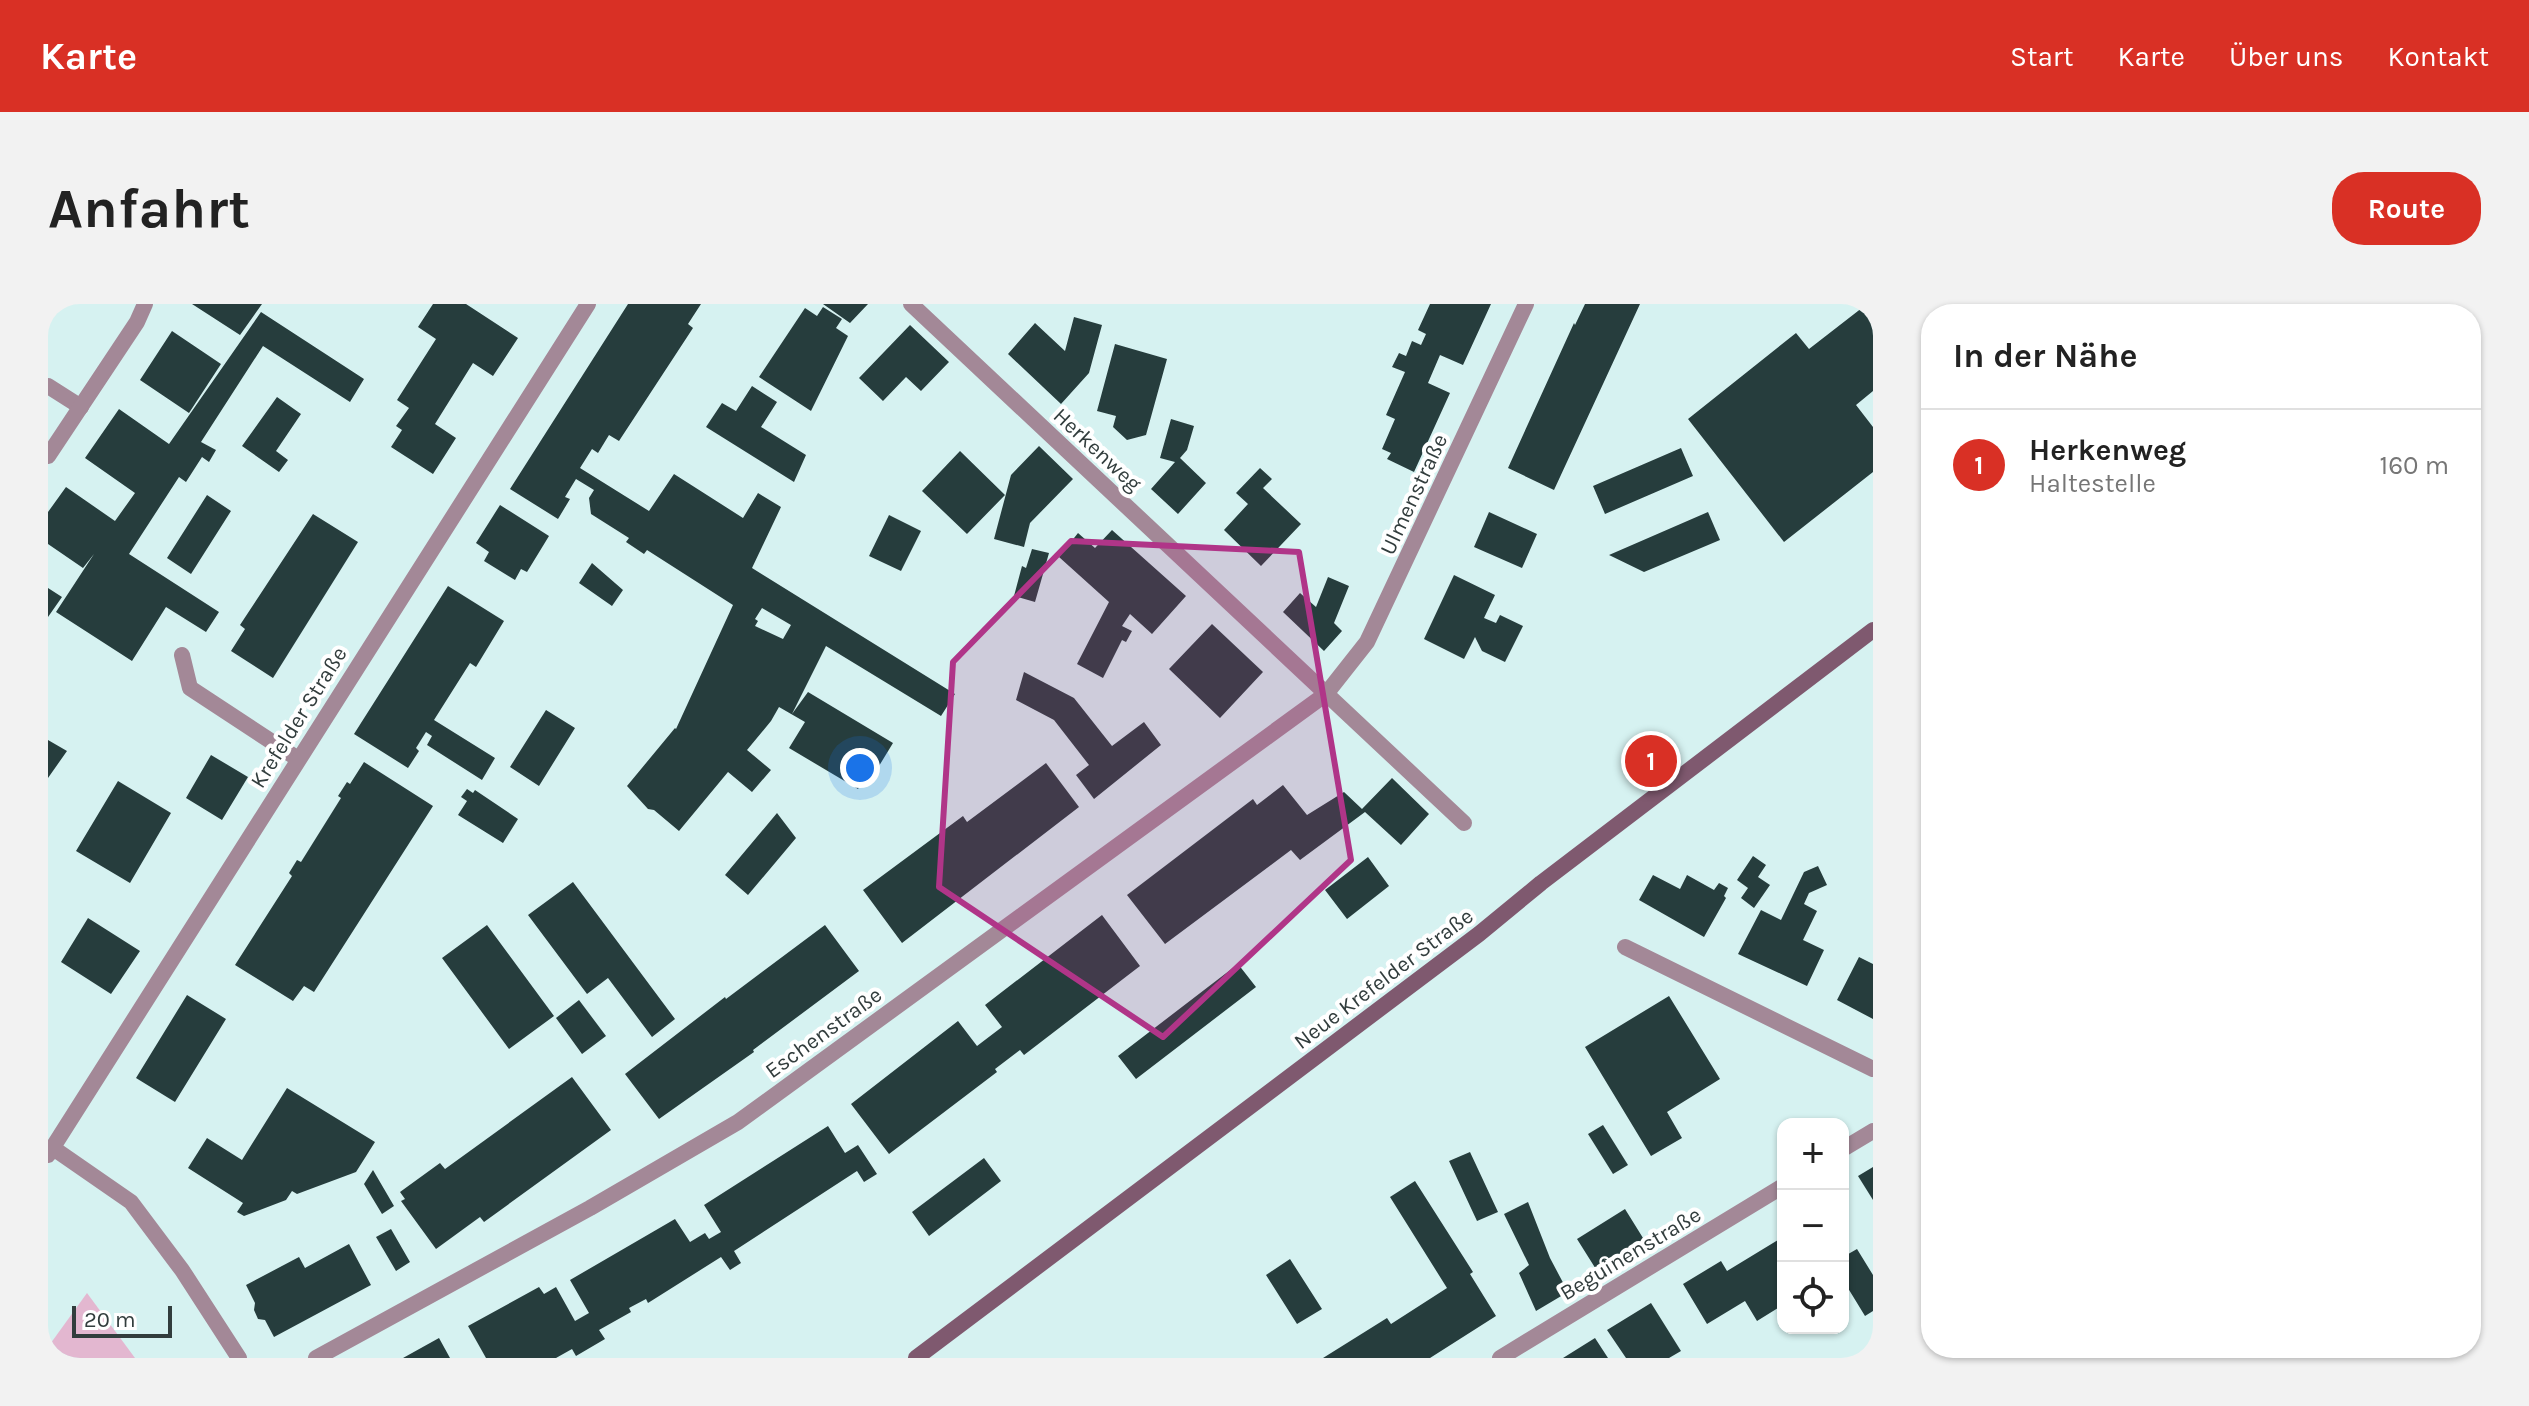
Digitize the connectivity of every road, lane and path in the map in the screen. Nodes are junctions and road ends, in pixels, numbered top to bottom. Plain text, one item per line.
1 (145, 304) edge
2 (588, 304) edge
3 (911, 304) edge
4 (1526, 304) edge
5 (48, 386) edge
6 (81, 407) junction
7 (48, 456) edge
8 (1873, 630) edge
9 (182, 655) dead end
10 (1326, 694) junction
11 (298, 759) junction
12 (1464, 823) dead end
13 (1625, 947) dead end
14 (1873, 1069) edge
15 (1873, 1131) edge
16 (1849, 1145) edge
17 (50, 1152) edge
18 (1777, 1190) edge
19 (239, 1358) edge
20 (316, 1358) edge
21 (916, 1358) edge
22 (1500, 1358) edge

1 - 6 street
2 - 11 street, Krefelder Straße
3 - 10 street, Herkenweg
4 - 10 street, Ulmenstraße
5 - 6 street
6 - 7 street
8 - 21 main road, Neue Krefelder Straße
9 - 11 street
10 - 12 street, Herkenweg
10 - 20 street, Eschenstraße
11 - 17 street, Krefelder Straße
13 - 14 street
15 - 16 street
17 - 19 street
18 - 22 street, Beguinenstraße

